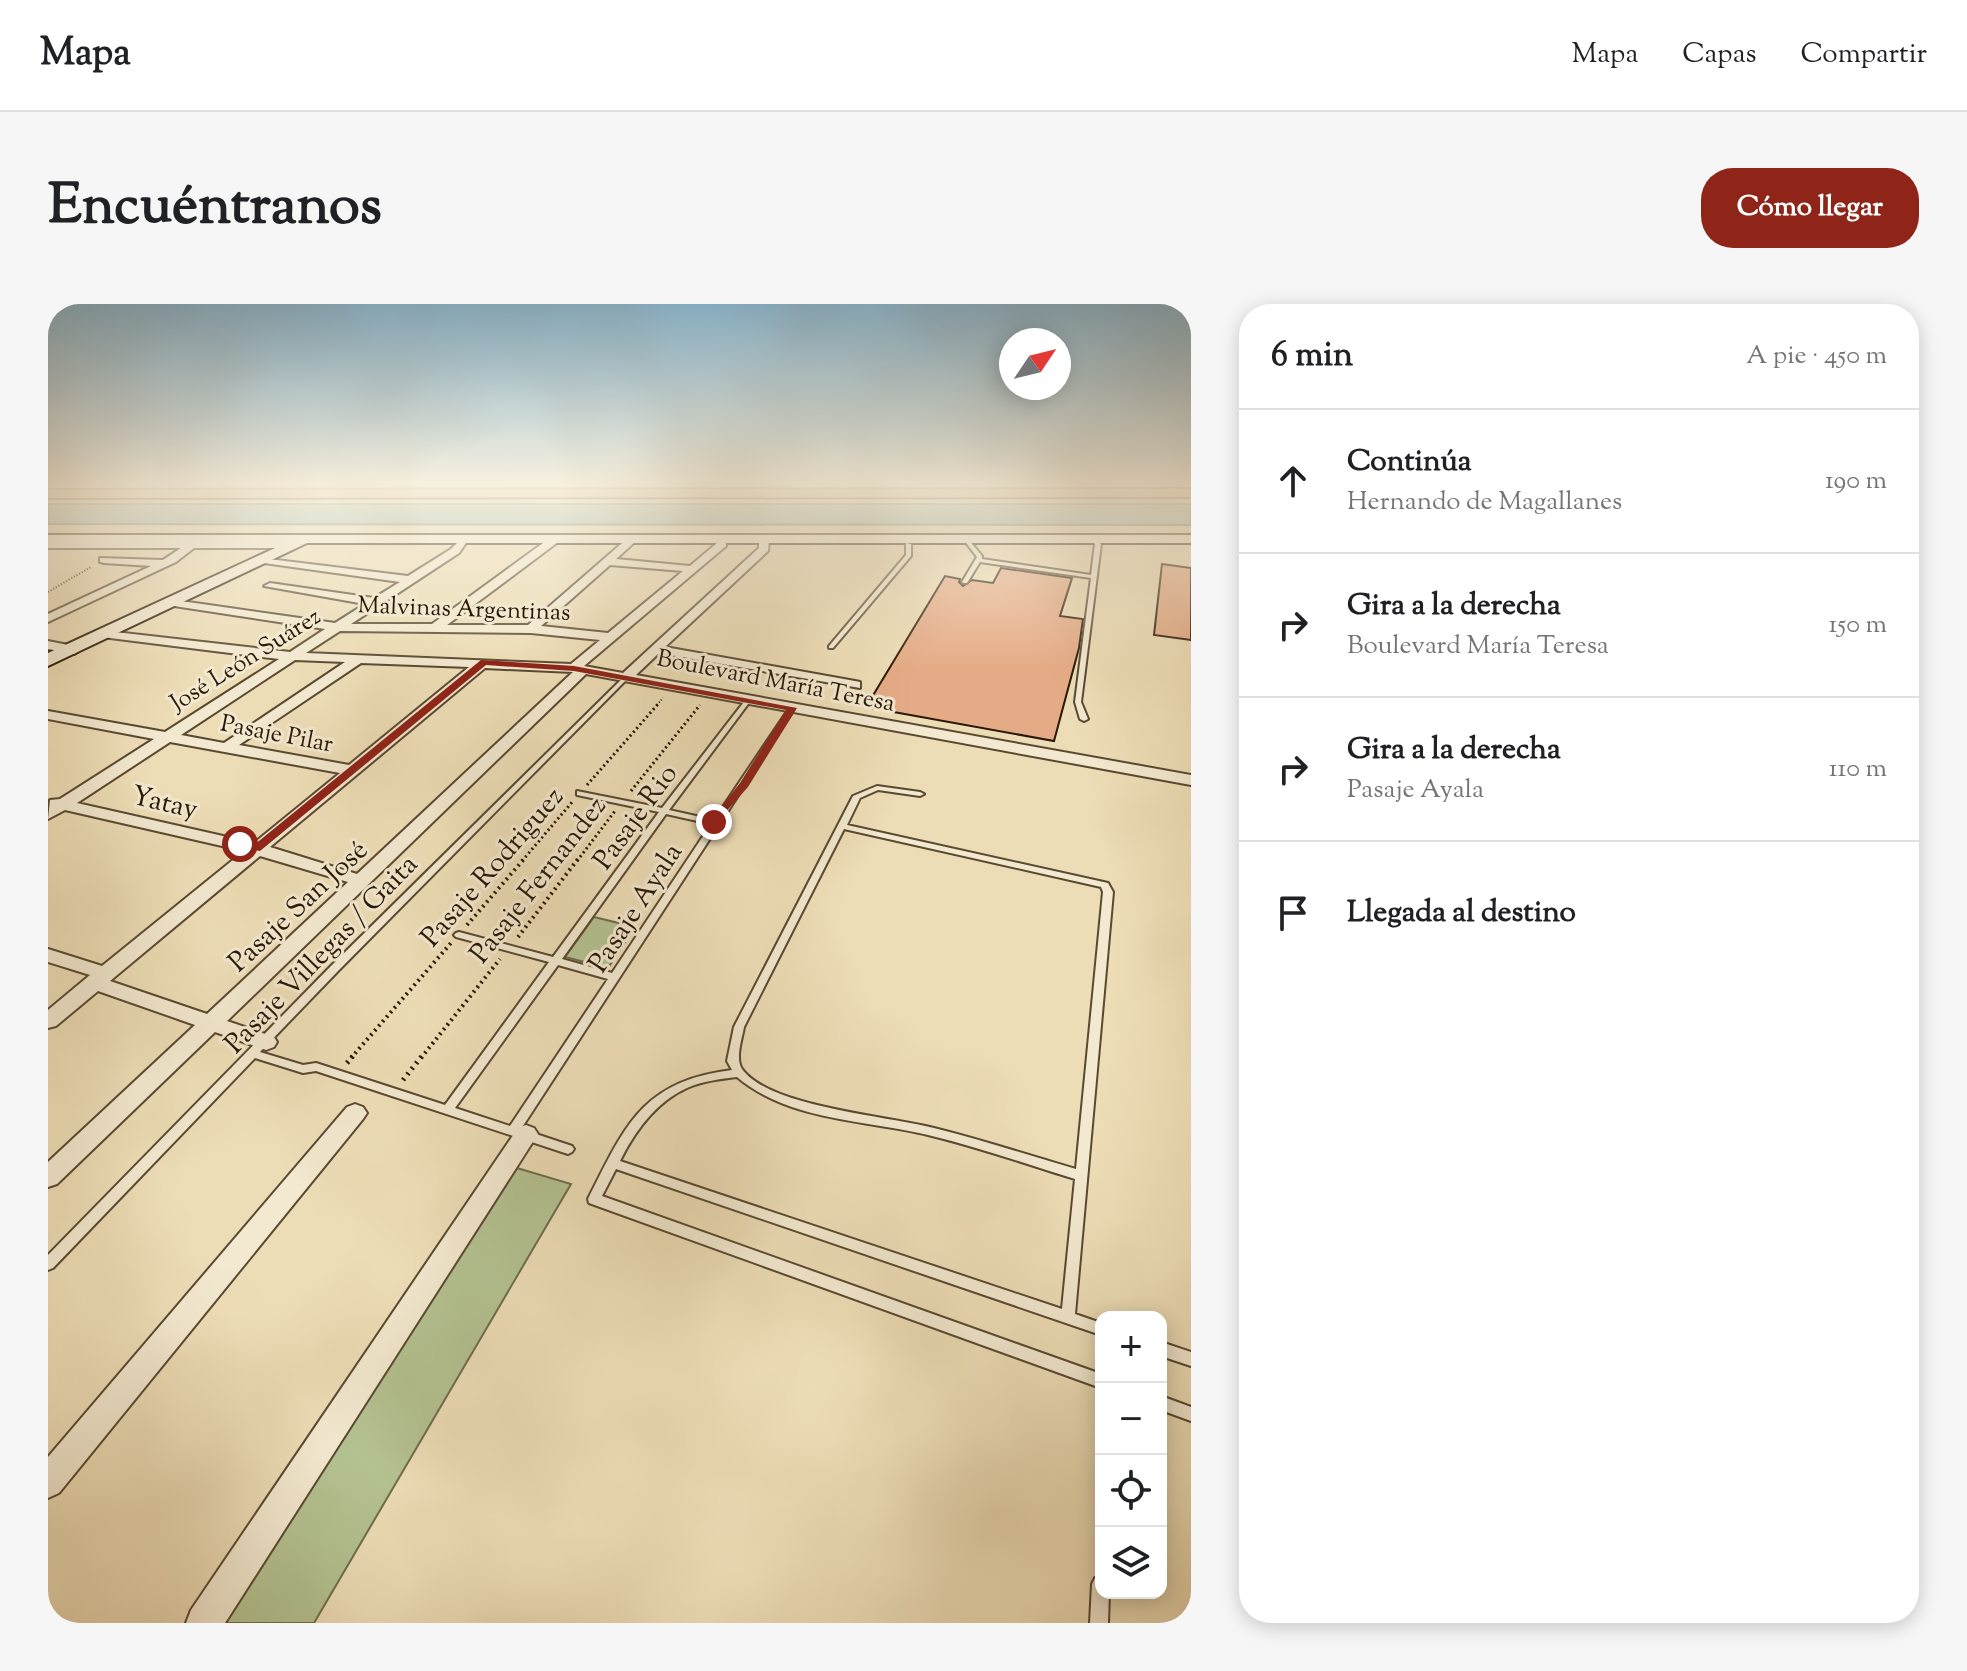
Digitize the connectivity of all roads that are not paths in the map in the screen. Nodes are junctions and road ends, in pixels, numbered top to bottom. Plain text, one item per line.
1 (908, 544) edge
2 (48, 545) edge
3 (69, 545) junction
4 (230, 545) edge
5 (295, 545) edge
6 (460, 545) edge
7 (548, 545) edge
8 (627, 545) edge
9 (721, 545) edge
10 (764, 545) edge
11 (970, 545) edge
12 (1095, 545) edge
13 (190, 546) junction
14 (56, 556) dead end
15 (104, 560) road end
16 (264, 560) junction
17 (979, 560) junction
18 (610, 562) junction
19 (165, 563) junction
20 (692, 569) junction
21 (1095, 577) junction
22 (410, 580) junction
23 (965, 582) dead end
24 (270, 586) dead end
25 (376, 602) junction
26 (174, 603) junction
27 (48, 618) edge
28 (437, 626) junction
29 (338, 627) junction
30 (531, 629) junction
31 (110, 634) junction
32 (610, 637) junction
33 (48, 645) edge
34 (831, 647) dead end
35 (655, 649) junction
36 (74, 650) junction
37 (294, 655) junction
38 (358, 659) junction
39 (48, 660) edge
40 (484, 662) junction
41 (578, 669) junction
42 (627, 676) junction
43 (855, 685) dead end
44 (749, 699) junction
45 (792, 708) junction
46 (48, 715) edge
47 (1084, 719) dead end
48 (167, 735) junction
49 (230, 745) junction
50 (355, 771) junction
51 (1191, 780) edge
52 (580, 793) road end
53 (920, 794) dead end
54 (53, 807) edge
55 (664, 811) junction
56 (714, 822) junction
57 (842, 826) junction
58 (256, 849) junction
59 (362, 881) junction
60 (459, 935) road end
61 (48, 955) edge
62 (555, 961) junction
63 (615, 977) junction
64 (101, 978) junction
65 (48, 1021) edge
66 (212, 1024) junction
67 (261, 1048) junction
68 (739, 1073) junction
69 (449, 1108) junction
70 (355, 1113) dead end
71 (520, 1132) junction
72 (568, 1149) dead end
73 (612, 1163) junction
74 (1082, 1176) junction
75 (48, 1177) edge
76 (48, 1264) edge
77 (1068, 1318) junction
78 (1095, 1327) edge
79 (1167, 1351) edge
80 (1191, 1359) edge
81 (1095, 1379) edge
82 (1167, 1405) edge
83 (1191, 1414) edge
84 (48, 1482) edge
85 (1100, 1599) edge
86 (204, 1623) edge
87 (1099, 1623) edge

1 - 34 lane
2 - 3 street
3 - 13 street
3 - 14 street
4 - 13 street
5 - 16 main road
6 - 22 street, José León Suárez
7 - 28 street
8 - 18 street
9 - 20 street, Pasaje San José
10 - 35 street
11 - 17 lane
12 - 21 lane
13 - 19 street
15 - 19 street
16 - 22 street
16 - 26 main road
17 - 21 lane
17 - 23 lane
18 - 20 street
18 - 30 street
19 - 27 street
20 - 32 street, Pasaje San José
21 - 47 lane
22 - 25 street, José León Suárez
24 - 25 street
25 - 29 street, José León Suárez
26 - 29 street, Malvinas Argentinas
26 - 31 main road
28 - 29 street, Malvinas Argentinas
28 - 30 street, Malvinas Argentinas
29 - 37 street, José León Suárez
30 - 32 street, Malvinas Argentinas
31 - 36 main road
31 - 37 street, Boulevard María Teresa
32 - 41 street, Pasaje San José
33 - 36 street
35 - 42 street
35 - 43 street
36 - 39 main road
37 - 38 street, Boulevard María Teresa
37 - 48 street, José León Suárez
38 - 40 street, Boulevard María Teresa
38 - 49 street
40 - 41 street, Boulevard María Teresa
40 - 50 street
41 - 42 street, Boulevard María Teresa
41 - 59 street, Pasaje San José
42 - 44 street, Boulevard María Teresa
42 - 67 lane, Pasaje Villegas / Gaita
44 - 45 street, Boulevard María Teresa
44 - 55 lane, Pasaje Rio
45 - 51 street, Boulevard María Teresa
45 - 56 lane, Pasaje Ayala
46 - 48 street, Pasaje Pilar
48 - 49 street, Pasaje Pilar
48 - 54 street, José León Suárez
49 - 50 street, Pasaje Pilar
50 - 58 street
52 - 55 lane
53 - 57 lane
54 - 58 street, Yatay
55 - 56 lane
55 - 62 lane, Pasaje Rio
56 - 63 lane, Pasaje Ayala
57 - 68 lane
57 - 74 lane
58 - 59 street, Yatay
58 - 64 street
59 - 66 street, Pasaje San José
60 - 62 lane
61 - 64 street
62 - 63 lane
62 - 69 lane, Pasaje Rio
63 - 71 lane, Pasaje Ayala
64 - 65 street
64 - 66 street
66 - 67 street
66 - 75 street, Pasaje San José
67 - 69 lane
67 - 76 lane, Pasaje Villegas / Gaita
68 - 73 lane
68 - 74 lane
69 - 71 lane
70 - 84 street
71 - 72 lane
71 - 86 street
73 - 77 lane
73 - 81 lane
74 - 77 lane
77 - 78 lane
79 - 80 lane
82 - 83 lane
85 - 87 lane

